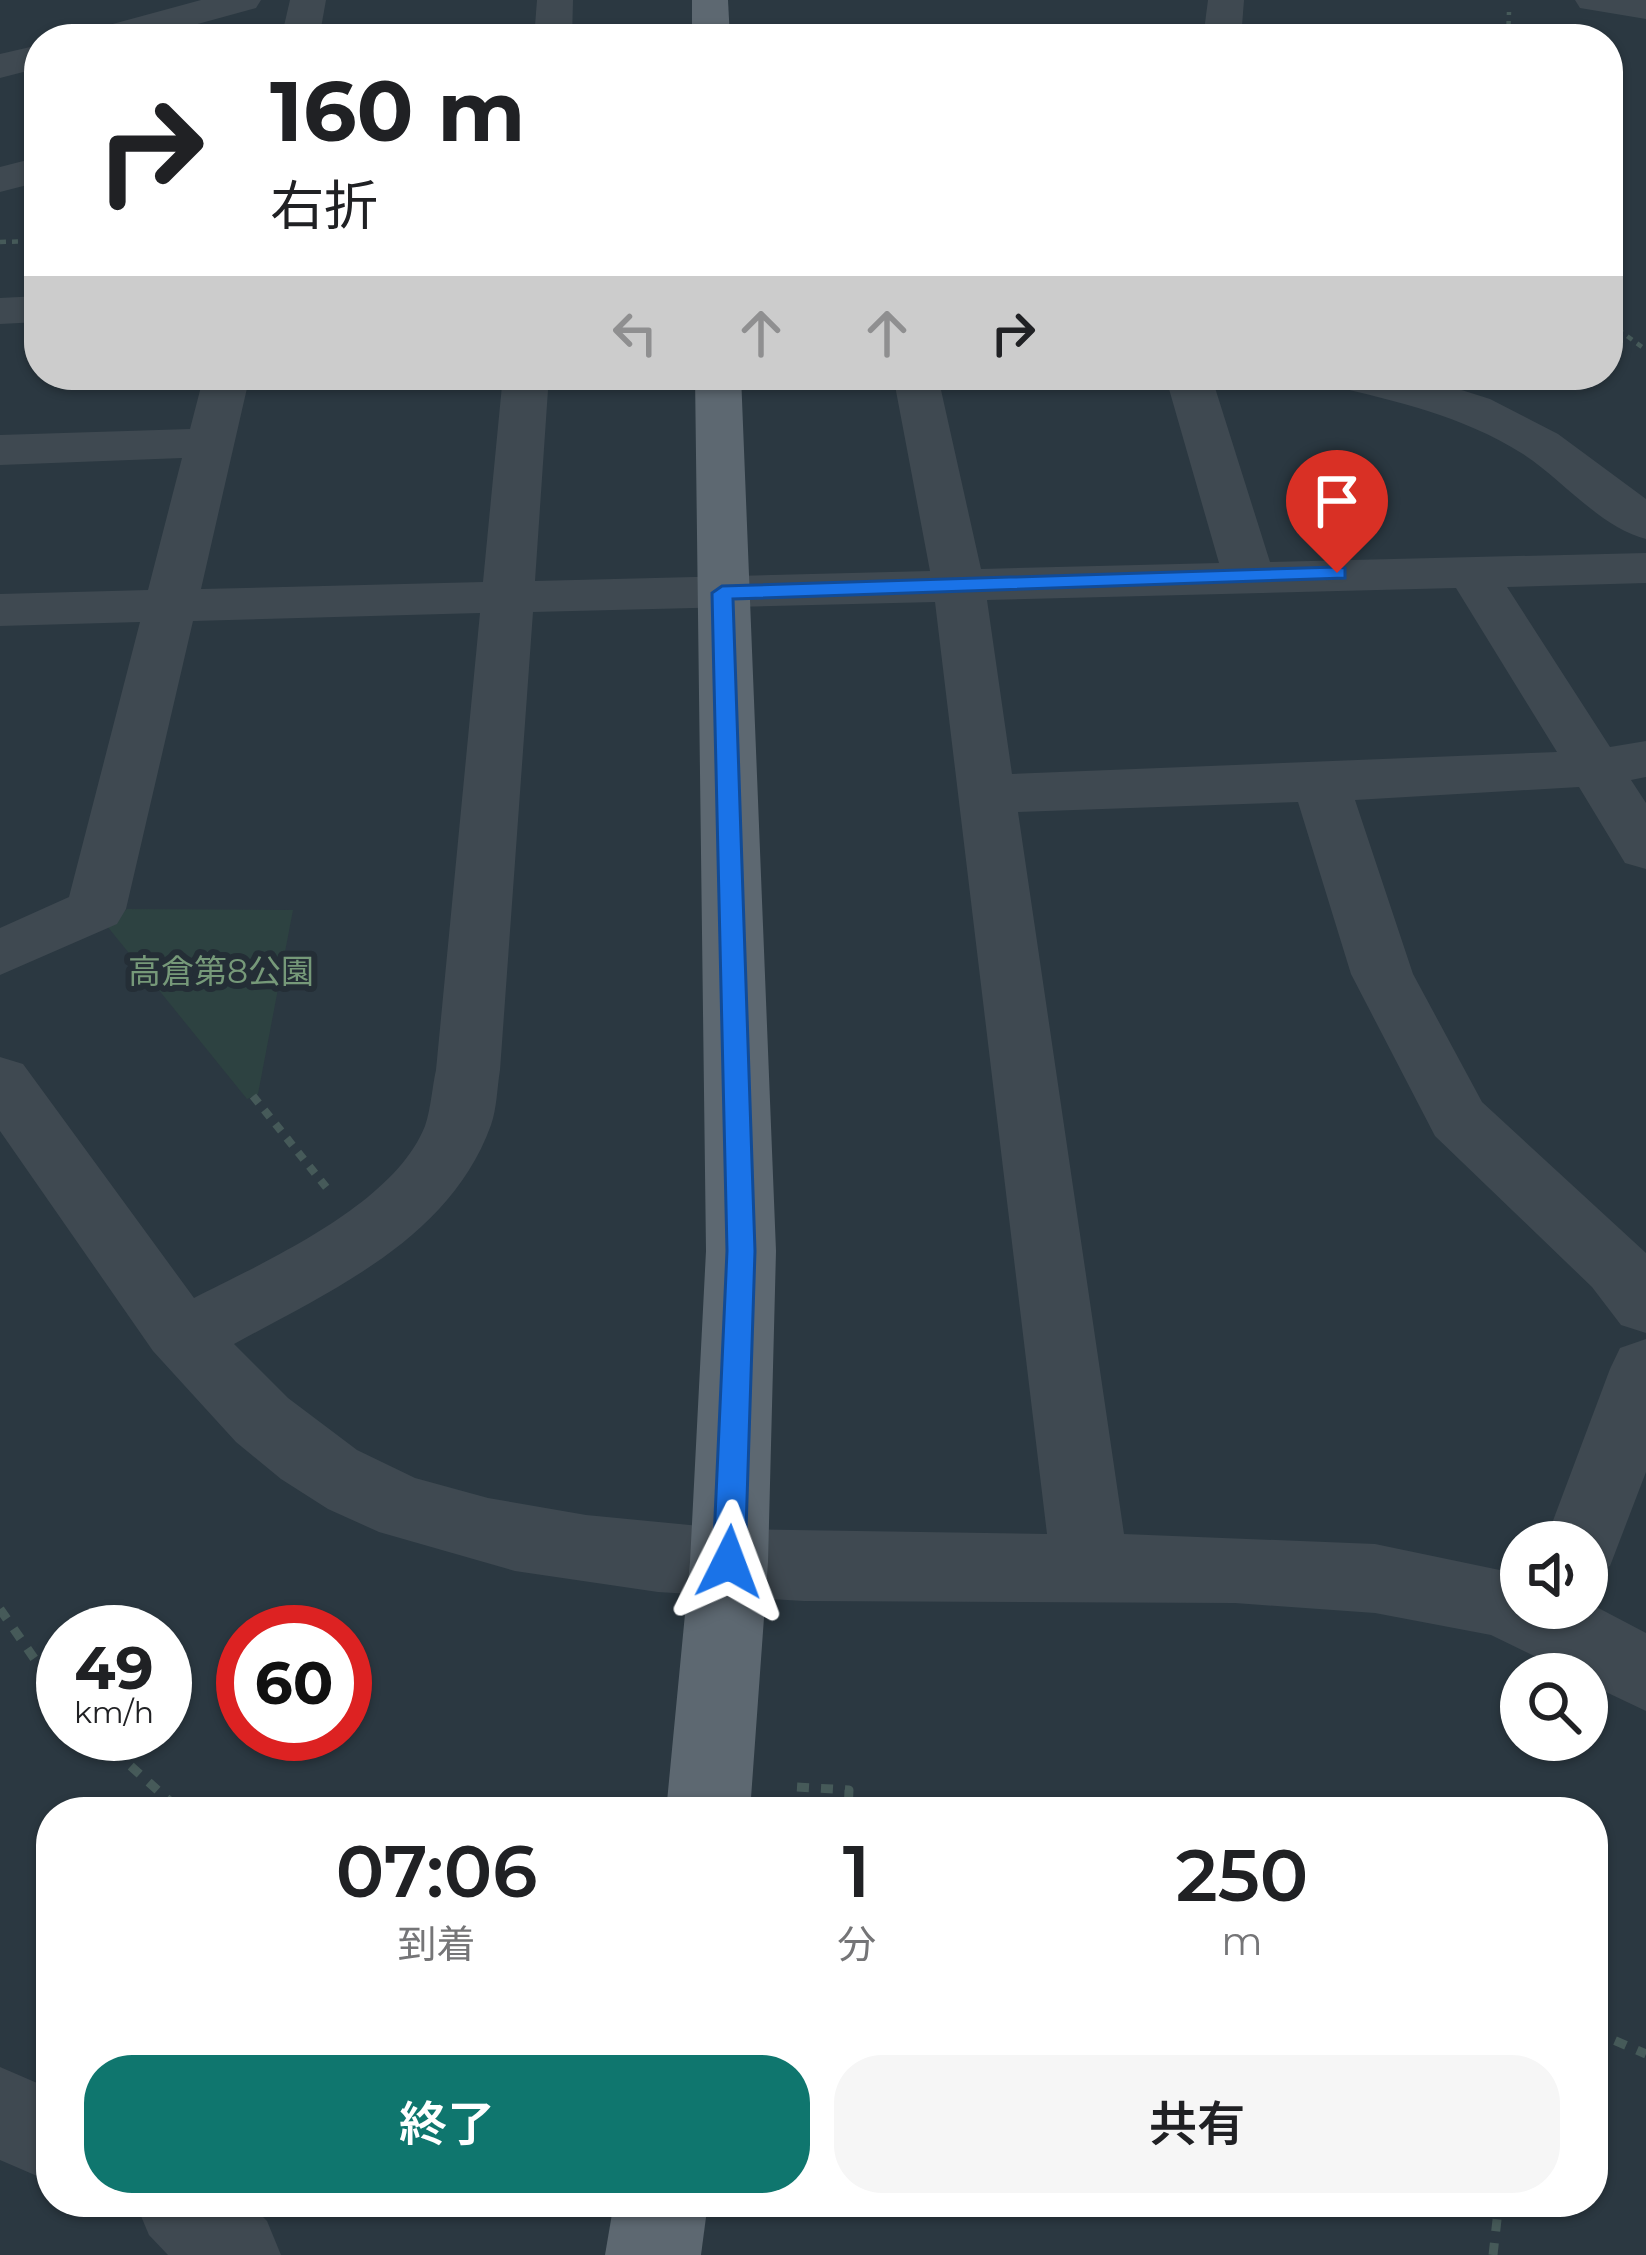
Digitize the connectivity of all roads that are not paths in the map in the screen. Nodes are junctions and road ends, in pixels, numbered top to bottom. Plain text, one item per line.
1 (243, 0) edge
2 (1593, 0) edge
3 (1646, 8) edge
4 (155, 24) edge
5 (223, 390) edge
6 (525, 390) edge
7 (718, 390) edge
8 (913, 390) edge
9 (1192, 390) edge
10 (1415, 390) edge
11 (211, 443) junction
12 (0, 450) edge
13 (1646, 524) edge
14 (1646, 568) edge
15 (1471, 571) junction
16 (1248, 575) junction
17 (959, 586) junction
18 (722, 593) junction
19 (505, 598) junction
20 (174, 608) junction
21 (0, 610) edge
22 (1620, 763) edge
23 (1321, 783) junction
24 (986, 794) junction
25 (1646, 849) edge
26 (0, 952) edge
27 (0, 1081) edge
28 (1646, 1305) edge
29 (187, 1336) junction
30 (1646, 1369) edge
31 (1591, 1521) edge
32 (729, 1562) junction
33 (1090, 1568) junction
34 (1500, 1601) edge
35 (1577, 1629) edge
36 (1646, 1674) edge
37 (709, 1797) edge
38 (0, 2113) edge
39 (36, 2129) edge
40 (196, 2217) edge
41 (659, 2217) edge
42 (233, 2255) edge
43 (653, 2255) edge

1 - 4 street
2 - 3 street
5 - 11 street
6 - 19 street
7 - 18 main road
8 - 17 street
9 - 16 street
10 - 13 street
11 - 12 street
11 - 20 street
14 - 15 street
15 - 16 street
15 - 22 street
16 - 17 street
17 - 18 street
17 - 24 street
18 - 19 street
18 - 32 main road
19 - 20 street
19 - 29 street
20 - 21 street
20 - 26 street
22 - 23 street
22 - 25 street
23 - 24 street
23 - 28 street
24 - 33 street
27 - 29 street
29 - 32 street
30 - 31 street
32 - 33 street
32 - 37 main road
33 - 34 street
35 - 36 street
38 - 39 street
40 - 42 street
41 - 43 main road

